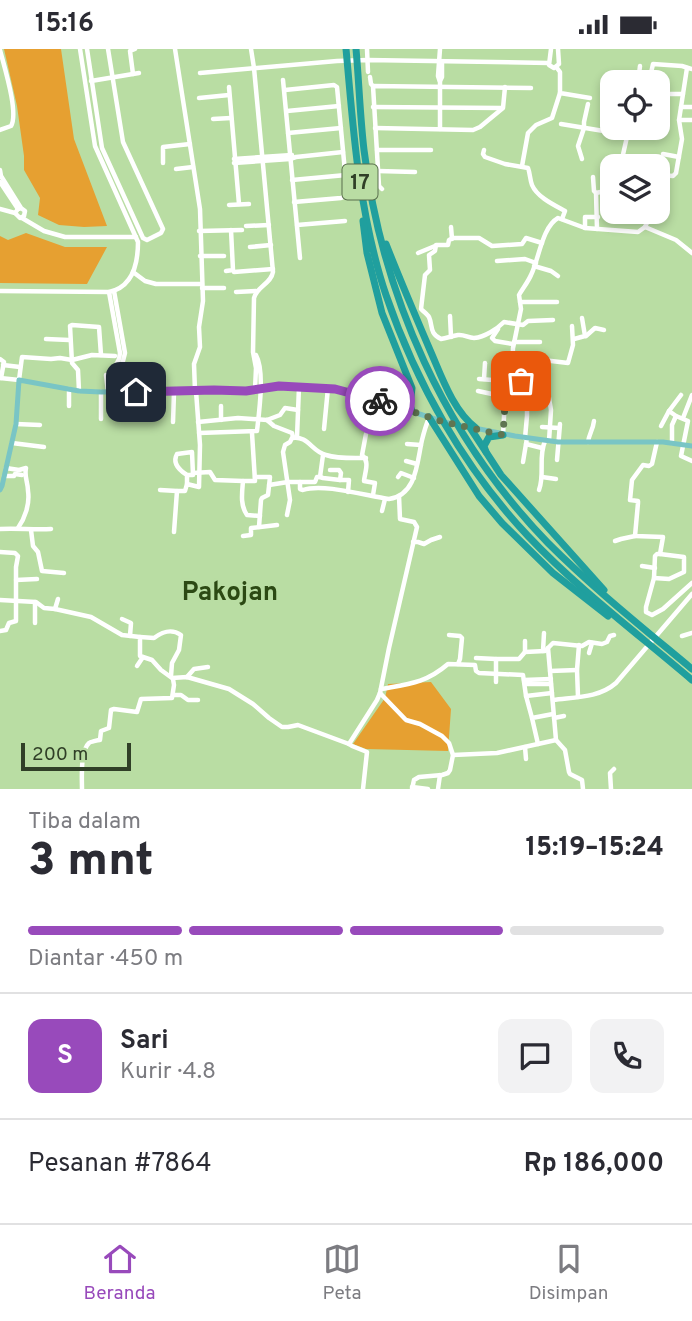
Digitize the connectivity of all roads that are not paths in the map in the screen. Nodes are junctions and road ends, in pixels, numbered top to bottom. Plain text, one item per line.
1 (80, 49) edge
2 (87, 49) edge
3 (108, 49) edge
4 (175, 49) edge
5 (253, 49) edge
6 (367, 49) edge
7 (551, 49) edge
8 (558, 49) edge
9 (0, 50) edge
10 (131, 50) edge
11 (346, 50) edge
12 (356, 50) edge
13 (440, 51) edge
14 (368, 60) junction
15 (558, 60) junction
16 (440, 62) junction
17 (550, 62) junction
18 (640, 66) dead end
19 (254, 68) junction
20 (557, 68) junction
21 (689, 68) edge
22 (640, 70) edge
23 (652, 70) edge
24 (200, 73) dead end
25 (112, 78) junction
26 (284, 80) dead end
27 (92, 81) junction
28 (85, 82) junction
29 (440, 84) junction
30 (229, 87) dead end
31 (373, 87) junction
32 (505, 87) junction
33 (531, 87) dead end
34 (285, 90) junction
35 (560, 93) junction
36 (670, 94) edge
37 (683, 94) junction
38 (229, 95) junction
39 (199, 98) dead end
40 (339, 106) junction
41 (373, 107) junction
42 (440, 107) junction
43 (681, 107) junction
44 (692, 107) edge
45 (503, 109) junction
46 (286, 111) junction
47 (231, 118) junction
48 (213, 119) dead end
49 (679, 120) junction
50 (692, 120) edge
51 (561, 124) dead end
52 (341, 128) junction
53 (376, 128) junction
54 (584, 128) junction
55 (0, 129) edge
56 (440, 129) junction
57 (600, 131) edge
58 (288, 133) junction
59 (190, 144) junction
60 (377, 150) junction
61 (432, 150) dead end
62 (484, 150) dead end
63 (343, 152) junction
64 (670, 155) edge
65 (292, 157) junction
66 (679, 157) junction
67 (263, 159) junction
68 (582, 159) dead end
69 (234, 161) junction
70 (163, 163) dead end
71 (522, 166) junction
72 (193, 167) junction
73 (176, 169) dead end
74 (0, 170) edge
75 (378, 171) junction
76 (415, 172) dead end
77 (345, 175) junction
78 (670, 175) edge
79 (0, 176) edge
80 (359, 177) junction
81 (593, 177) dead end
82 (292, 180) junction
83 (0, 182) edge
84 (382, 189) dead end
85 (600, 192) edge
86 (596, 193) junction
87 (294, 202) junction
88 (239, 204) junction
89 (249, 204) dead end
90 (229, 205) dead end
91 (0, 209) edge
92 (18, 210) junction
93 (598, 217) junction
94 (562, 220) junction
95 (345, 221) dead end
96 (377, 221) junction
97 (646, 224) edge
98 (269, 225) junction
99 (297, 225) junction
100 (451, 227) dead end
101 (645, 227) junction
102 (585, 228) junction
103 (597, 229) junction
104 (232, 230) junction
105 (199, 231) junction
106 (136, 237) junction
107 (452, 239) junction
108 (542, 243) junction
109 (271, 245) junction
110 (436, 246) junction
111 (250, 247) dead end
112 (418, 253) dead end
113 (692, 253) edge
114 (200, 256) junction
115 (224, 256) dead end
116 (300, 258) dead end
117 (497, 261) dead end
118 (535, 264) junction
119 (273, 269) junction
120 (226, 271) dead end
121 (133, 272) junction
122 (234, 272) dead end
123 (558, 276) dead end
124 (202, 286) junction
125 (224, 288) dead end
126 (0, 291) edge
127 (112, 291) junction
128 (257, 291) junction
129 (236, 292) dead end
130 (520, 302) junction
131 (557, 302) dead end
132 (450, 316) dead end
133 (582, 318) dead end
134 (553, 320) dead end
135 (517, 324) junction
136 (572, 326) dead end
137 (498, 328) junction
138 (604, 330) dead end
139 (585, 336) junction
140 (451, 337) junction
141 (46, 339) dead end
142 (573, 339) junction
143 (70, 340) junction
144 (540, 342) dead end
145 (513, 343) junction
146 (101, 355) junction
147 (115, 356) dead end
148 (0, 359) edge
149 (72, 360) junction
150 (485, 363) dead end
151 (513, 364) junction
152 (3, 365) junction
153 (20, 367) junction
154 (531, 367) junction
155 (106, 375) dead end
156 (0, 378) edge
157 (19, 380) junction
158 (529, 380) junction
159 (506, 381) junction
160 (411, 383) junction
161 (299, 387) junction
162 (68, 389) junction
163 (258, 389) junction
164 (328, 389) junction
165 (506, 389) junction
166 (79, 391) junction
167 (174, 391) junction
168 (195, 391) junction
169 (478, 391) dead end
170 (109, 392) junction
171 (361, 395) junction
172 (681, 395) dead end
173 (692, 395) edge
174 (506, 397) junction
175 (527, 397) junction
176 (548, 398) junction
177 (69, 405) dead end
178 (396, 405) junction
179 (221, 406) dead end
180 (299, 410) junction
181 (412, 411) junction
182 (669, 411) junction
183 (370, 414) dead end
184 (462, 414) junction
185 (676, 416) junction
186 (429, 417) junction
187 (683, 418) junction
188 (101, 419) dead end
189 (258, 419) junction
190 (221, 420) junction
191 (267, 420) junction
192 (594, 421) dead end
193 (173, 422) dead end
194 (198, 422) junction
195 (444, 422) junction
196 (16, 424) junction
197 (458, 424) junction
198 (40, 425) dead end
199 (661, 426) dead end
200 (473, 427) junction
201 (542, 427) dead end
202 (551, 428) junction
203 (324, 429) dead end
204 (199, 433) junction
205 (252, 433) junction
206 (366, 434) dead end
207 (439, 434) junction
208 (503, 435) junction
209 (295, 437) junction
210 (526, 440) junction
211 (547, 441) junction
212 (558, 442) junction
213 (657, 442) junction
214 (12, 443) junction
215 (595, 443) junction
216 (672, 443) junction
217 (407, 444) dead end
218 (421, 445) junction
219 (683, 445) junction
220 (692, 446) edge
221 (44, 447) dead end
222 (542, 448) junction
223 (487, 454) junction
224 (323, 455) junction
225 (366, 458) junction
226 (557, 460) dead end
227 (406, 461) dead end
228 (692, 461) edge
229 (523, 462) dead end
230 (417, 464) junction
231 (4, 470) edge
232 (330, 470) dead end
233 (200, 472) junction
234 (190, 474) junction
235 (22, 475) dead end
236 (255, 477) junction
237 (320, 477) junction
238 (398, 477) dead end
239 (542, 477) junction
240 (414, 478) junction
241 (340, 479) junction
242 (243, 481) junction
243 (553, 481) dead end
244 (288, 482) junction
245 (300, 482) junction
246 (187, 484) junction
247 (269, 485) junction
248 (0, 490) edge
249 (160, 490) dead end
250 (539, 490) dead end
251 (177, 491) junction
252 (348, 492) junction
253 (373, 495) junction
254 (399, 496) junction
255 (385, 499) junction
256 (382, 511) dead end
257 (287, 515) dead end
258 (260, 516) junction
259 (277, 525) dead end
260 (259, 527) junction
261 (0, 529) edge
262 (18, 529) junction
263 (51, 529) dead end
264 (31, 530) junction
265 (174, 532) dead end
266 (243, 536) dead end
267 (635, 536) junction
268 (440, 537) dead end
269 (615, 541) dead end
270 (413, 542) junction
271 (0, 552) edge
272 (660, 554) junction
273 (642, 566) dead end
274 (655, 568) junction
275 (64, 573) dead end
276 (37, 579) dead end
277 (654, 579) junction
278 (16, 580) junction
279 (692, 583) edge
280 (692, 594) edge
281 (58, 599) dead end
282 (0, 600) edge
283 (17, 600) junction
284 (36, 602) junction
285 (55, 608) junction
286 (626, 613) junction
287 (122, 619) dead end
288 (34, 623) dead end
289 (629, 629) junction
290 (0, 631) edge
291 (544, 633) dead end
292 (692, 633) edge
293 (449, 635) dead end
294 (614, 635) dead end
295 (130, 636) junction
296 (682, 636) dead end
297 (139, 637) junction
298 (525, 641) dead end
299 (592, 643) junction
300 (579, 645) junction
301 (546, 650) junction
302 (525, 652) junction
303 (589, 653) dead end
304 (143, 657) junction
305 (496, 659) junction
306 (458, 664) junction
307 (475, 665) junction
308 (137, 666) dead end
309 (208, 667) dead end
310 (692, 669) edge
311 (577, 670) junction
312 (550, 671) junction
313 (496, 673) junction
314 (187, 677) junction
315 (172, 678) junction
316 (692, 680) edge
317 (496, 682) dead end
318 (525, 682) junction
319 (551, 682) junction
320 (381, 691) junction
321 (552, 693) junction
322 (173, 695) junction
323 (526, 697) junction
324 (578, 697) junction
325 (198, 700) dead end
326 (553, 700) junction
327 (554, 716) junction
328 (564, 716) dead end
329 (532, 718) junction
330 (556, 740) junction
331 (349, 744) junction
332 (538, 744) junction
333 (525, 747) junction
334 (453, 755) junction
335 (526, 759) dead end
336 (614, 769) dead end
337 (440, 775) junction
338 (412, 788) edge
339 (82, 789) edge
340 (363, 789) edge
341 (428, 789) edge
342 (438, 789) edge
343 (584, 789) edge
344 (611, 789) edge

1 - 28 street
2 - 27 street
3 - 25 street
4 - 59 street
5 - 19 street
6 - 14 street
7 - 17 street
8 - 15 street
9 - 55 street
10 - 25 street
11 - 80 highway, 17
12 - 96 highway, 17
13 - 16 street
14 - 16 street
14 - 19 street
14 - 31 street
15 - 17 street
15 - 20 street
16 - 17 street
16 - 29 street
17 - 20 street
18 - 22 street
19 - 24 street
19 - 67 street
20 - 35 street
21 - 23 street
21 - 37 street
25 - 27 street
25 - 27 street
26 - 34 street
27 - 28 street
28 - 106 street
29 - 31 street
29 - 32 street
29 - 42 street
30 - 38 street
31 - 41 street
32 - 33 street
32 - 45 street
34 - 40 street
34 - 46 street
35 - 54 street
35 - 71 street
36 - 37 street
37 - 43 street
38 - 39 street
38 - 47 street
40 - 46 street
40 - 52 street
41 - 42 street
41 - 53 street
42 - 45 street
42 - 56 street
43 - 44 street
43 - 49 street
45 - 56 street
46 - 58 street
47 - 48 street
47 - 69 street
49 - 50 street
49 - 66 street
51 - 54 street
52 - 58 street
52 - 63 street
53 - 56 street
53 - 60 street
54 - 57 street
54 - 68 street
58 - 65 street
59 - 70 street
59 - 72 street
60 - 61 street
60 - 75 street
62 - 71 street
63 - 65 street
63 - 77 street
64 - 66 street
65 - 67 street
65 - 82 street
66 - 78 street
67 - 69 street
67 - 98 street
69 - 88 street
71 - 94 street
72 - 73 street
72 - 105 street
74 - 79 street
75 - 76 street
75 - 84 street
77 - 82 street
77 - 87 street
79 - 92 street
80 - 160 highway
80 - 289 highway, 17
81 - 86 street
82 - 87 street
83 - 92 street
85 - 86 street
86 - 93 street
87 - 99 street
88 - 89 street
88 - 90 street
91 - 92 street
92 - 106 street
93 - 102 street
93 - 103 street
94 - 102 street
94 - 108 street
95 - 99 street
96 - 184 highway
96 - 286 highway, 17
97 - 101 street
98 - 104 street
98 - 109 street
99 - 116 street
100 - 107 street
101 - 103 street
101 - 113 street
102 - 103 street
104 - 105 street
104 - 120 street
105 - 114 street
106 - 121 street
107 - 108 street
107 - 110 street
108 - 118 street
109 - 111 street
109 - 119 street
110 - 112 street
110 - 140 street
114 - 115 street
114 - 124 street
117 - 118 street
118 - 123 street
118 - 130 street
119 - 122 street
119 - 128 street
121 - 124 street
121 - 127 street
124 - 125 street
124 - 168 street
126 - 127 street
127 - 170 street
128 - 129 street
128 - 163 street
130 - 131 street
130 - 135 street
132 - 140 street
133 - 139 street
134 - 135 street
135 - 137 street
135 - 145 street
136 - 142 street
137 - 140 street
137 - 145 street
138 - 139 street
139 - 142 street
141 - 143 street
142 - 154 street
143 - 146 street
143 - 149 street
144 - 145 street
145 - 151 street
146 - 147 street
146 - 149 street
148 - 152 street
149 - 153 street
149 - 166 street
150 - 159 street
151 - 154 street
151 - 159 street
152 - 153 street
152 - 156 street
153 - 157 street
154 - 158 street
155 - 170 street
156 - 157 street
157 - 162 main road
157 - 196 main road
158 - 165 street
158 - 175 street
158 - 176 street
159 - 165 street
160 - 178 highway
160 - 181 highway
161 - 163 main road
161 - 164 main road
161 - 180 street
162 - 166 main road
162 - 177 street
163 - 168 main road
163 - 189 street
164 - 171 main road
164 - 203 street
165 - 174 street
166 - 170 main road
167 - 168 main road
167 - 170 main road
167 - 193 street
168 - 194 street
169 - 174 street
170 - 188 street
171 - 178 main road
171 - 183 street
172 - 182 street
173 - 187 street
174 - 175 street
174 - 208 street
175 - 176 street
175 - 210 street
176 - 202 street
178 - 181 main road
179 - 190 street
180 - 191 street
180 - 209 street
181 - 186 main road
182 - 185 street
182 - 199 street
184 - 197 highway
184 - 200 highway
185 - 187 street
185 - 216 street
186 - 195 main road
186 - 207 highway
186 - 218 street
187 - 219 street
189 - 190 street
189 - 191 street
189 - 205 street
190 - 194 street
191 - 209 street
192 - 215 street
194 - 204 street
195 - 197 main road
195 - 207 highway
196 - 198 street
196 - 214 main road
197 - 200 main road
200 - 208 main road
200 - 223 highway
201 - 202 street
202 - 211 street
202 - 212 street
204 - 205 street
204 - 233 street
205 - 236 street
206 - 225 street
207 - 289 highway
208 - 210 main road
208 - 223 highway
209 - 224 street
209 - 244 street
210 - 211 main road
210 - 222 street
210 - 229 street
211 - 212 main road
211 - 222 street
212 - 215 main road
212 - 226 street
213 - 215 main road
213 - 216 main road
213 - 267 street
214 - 221 street
214 - 231 main road
216 - 219 main road
217 - 218 street
218 - 230 street
219 - 220 main road
219 - 228 street
222 - 239 street
223 - 286 highway
224 - 225 street
224 - 237 street
225 - 253 street
227 - 230 street
230 - 240 street
231 - 235 street
231 - 248 main road
231 - 262 street
232 - 241 street
233 - 234 street
233 - 242 street
233 - 246 street
234 - 234 street
234 - 246 street
236 - 242 street
236 - 247 street
237 - 241 street
237 - 245 street
238 - 240 street
239 - 243 street
239 - 250 street
240 - 254 street
241 - 252 street
242 - 258 street
244 - 245 street
244 - 247 street
244 - 257 street
245 - 252 street
246 - 251 street
247 - 258 street
249 - 251 street
251 - 265 street
252 - 253 street
253 - 255 street
254 - 255 street
254 - 270 street
255 - 256 street
258 - 260 street
259 - 260 street
260 - 266 street
261 - 262 street
262 - 264 street
263 - 264 street
264 - 275 street
267 - 269 street
267 - 272 street
268 - 270 street
270 - 320 street
271 - 278 street
272 - 274 street
272 - 277 street
273 - 274 street
274 - 277 street
276 - 278 street
277 - 279 street
278 - 283 street
280 - 324 street
281 - 285 street
282 - 283 street
283 - 284 street
283 - 290 street
284 - 285 street
284 - 288 street
285 - 295 street
286 - 310 highway, 17
287 - 295 street
289 - 316 highway, 17
291 - 301 street
292 - 296 street
293 - 306 street
294 - 299 street
295 - 297 street
297 - 304 street
297 - 315 street
298 - 302 street
299 - 300 street
299 - 303 street
300 - 301 street
300 - 311 street
301 - 302 street
301 - 312 street
302 - 305 street
304 - 308 street
304 - 315 street
305 - 307 street
305 - 313 street
306 - 307 street
306 - 320 street
307 - 313 street
309 - 314 street
311 - 312 street
311 - 324 street
312 - 319 street
313 - 317 street
313 - 318 street
314 - 315 street
314 - 331 street
315 - 322 street
318 - 319 street
318 - 323 street
319 - 321 street
320 - 331 street
320 - 334 street
321 - 323 street
321 - 326 street
322 - 325 street
322 - 339 street
323 - 329 street
324 - 326 street
326 - 327 street
327 - 328 street
327 - 329 street
327 - 330 street
329 - 332 street
330 - 332 street
330 - 343 street
331 - 340 street
332 - 333 street
333 - 334 street
333 - 335 street
334 - 337 street
336 - 344 street
337 - 338 street
337 - 342 street
338 - 341 street

